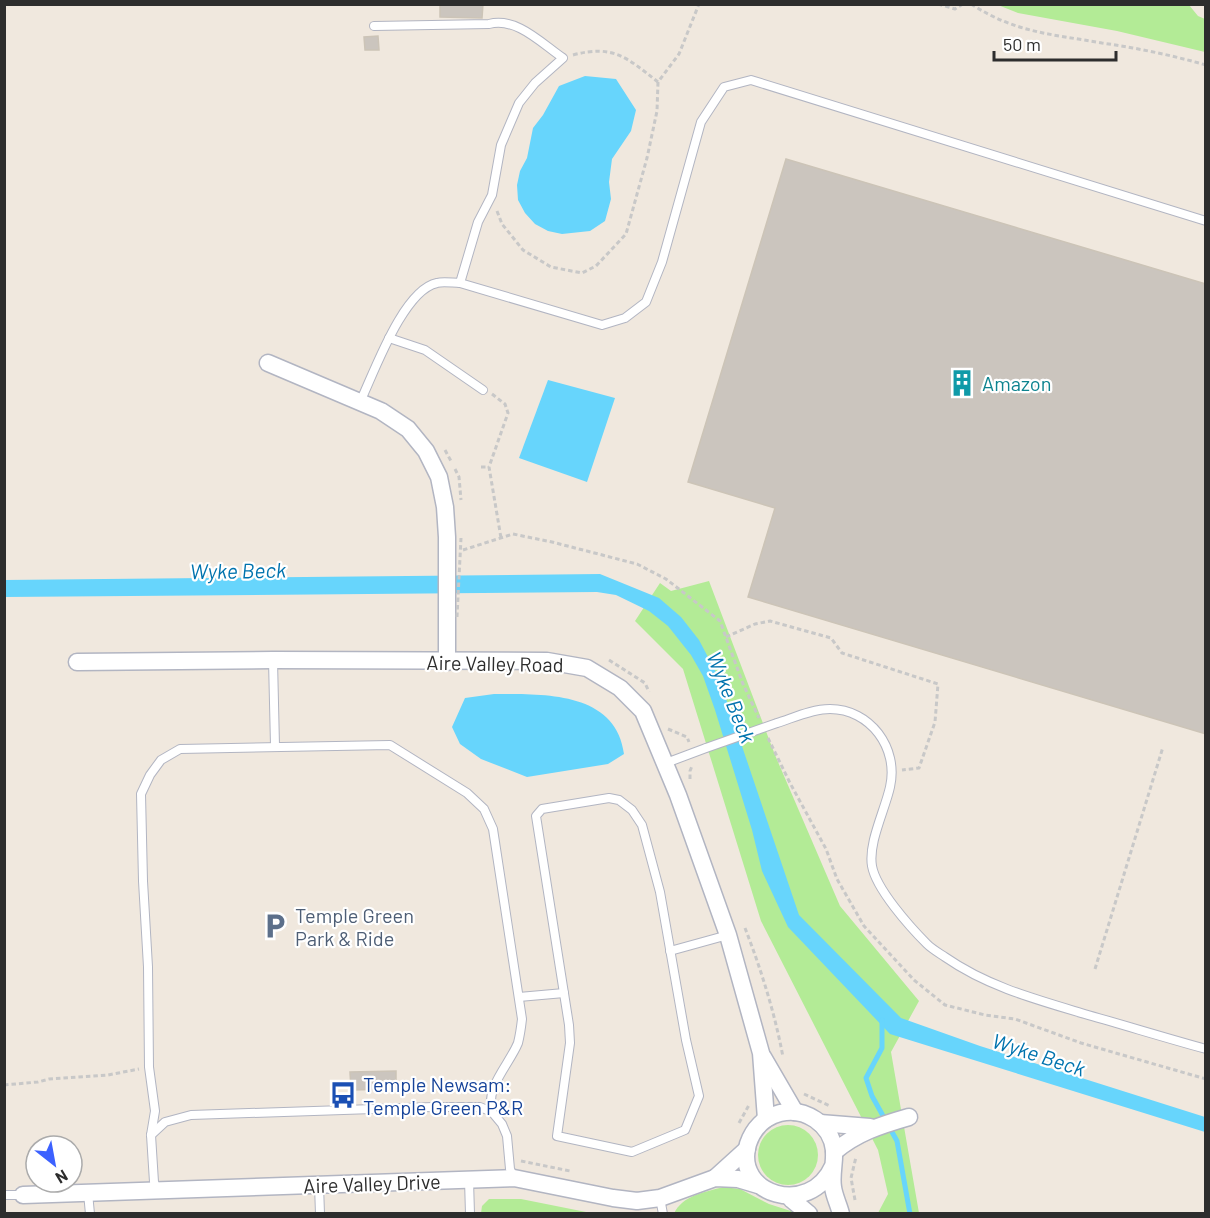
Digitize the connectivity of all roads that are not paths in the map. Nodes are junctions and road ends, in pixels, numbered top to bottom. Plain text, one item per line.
1 (374, 26) dead end
2 (1206, 221) edge
3 (460, 283) junction
4 (389, 338) junction
5 (268, 363) dead end
6 (483, 390) road end
7 (360, 402) junction
8 (273, 660) junction
9 (77, 662) dead end
10 (447, 662) junction
11 (275, 746) junction
12 (666, 763) junction
13 (728, 934) junction
14 (670, 951) junction
15 (564, 993) junction
16 (519, 998) junction
17 (1206, 1049) edge
18 (761, 1053) junction
19 (492, 1112) junction
20 (795, 1112) junction
21 (909, 1117) dead end
22 (766, 1119) junction
23 (820, 1123) junction
24 (875, 1127) junction
25 (151, 1135) junction
26 (747, 1149) junction
27 (834, 1159) junction
28 (514, 1178) junction
29 (715, 1178) junction
30 (469, 1180) junction
31 (319, 1185) junction
32 (758, 1185) junction
33 (157, 1190) junction
34 (88, 1193) junction
35 (23, 1194) joint
36 (4, 1195) edge
37 (791, 1199) junction
38 (662, 1206) edge
39 (90, 1214) edge
40 (320, 1214) edge
41 (470, 1214) edge
42 (809, 1214) edge
43 (841, 1214) edge

1 - 3 lane
2 - 3 lane
3 - 4 lane
4 - 6 lane
4 - 7 lane
5 - 7 street
7 - 10 street
8 - 9 street, Aire Valley Road
8 - 10 street, Aire Valley Road
8 - 11 lane
10 - 12 street, Aire Valley Road
11 - 16 lane
11 - 25 lane
12 - 13 street, Aire Valley Road
12 - 17 lane, bridge
13 - 14 lane
13 - 18 street, Aire Valley Road
14 - 15 lane
14 - 15 lane
15 - 16 lane
16 - 19 lane
18 - 20 street, Aire Valley Road
18 - 22 street, Aire Valley Road
19 - 25 lane
19 - 28 lane
20 - 22 street
20 - 23 street
21 - 24 street
22 - 26 street
23 - 24 street
23 - 27 street
24 - 27 street
25 - 33 lane
26 - 29 street, Aire Valley Drive
26 - 32 street
27 - 37 street
27 - 43 street
28 - 30 street, Aire Valley Drive
28 - 38 street, Aire Valley Drive
29 - 32 street, Aire Valley Drive
29 - 38 street, Aire Valley Drive
30 - 31 street, Aire Valley Drive
30 - 41 lane
31 - 33 street, Aire Valley Drive
31 - 40 lane
32 - 37 street
33 - 34 street, Aire Valley Drive
34 - 35 street, Aire Valley Drive
34 - 39 lane
35 - 36 lane
37 - 42 street

